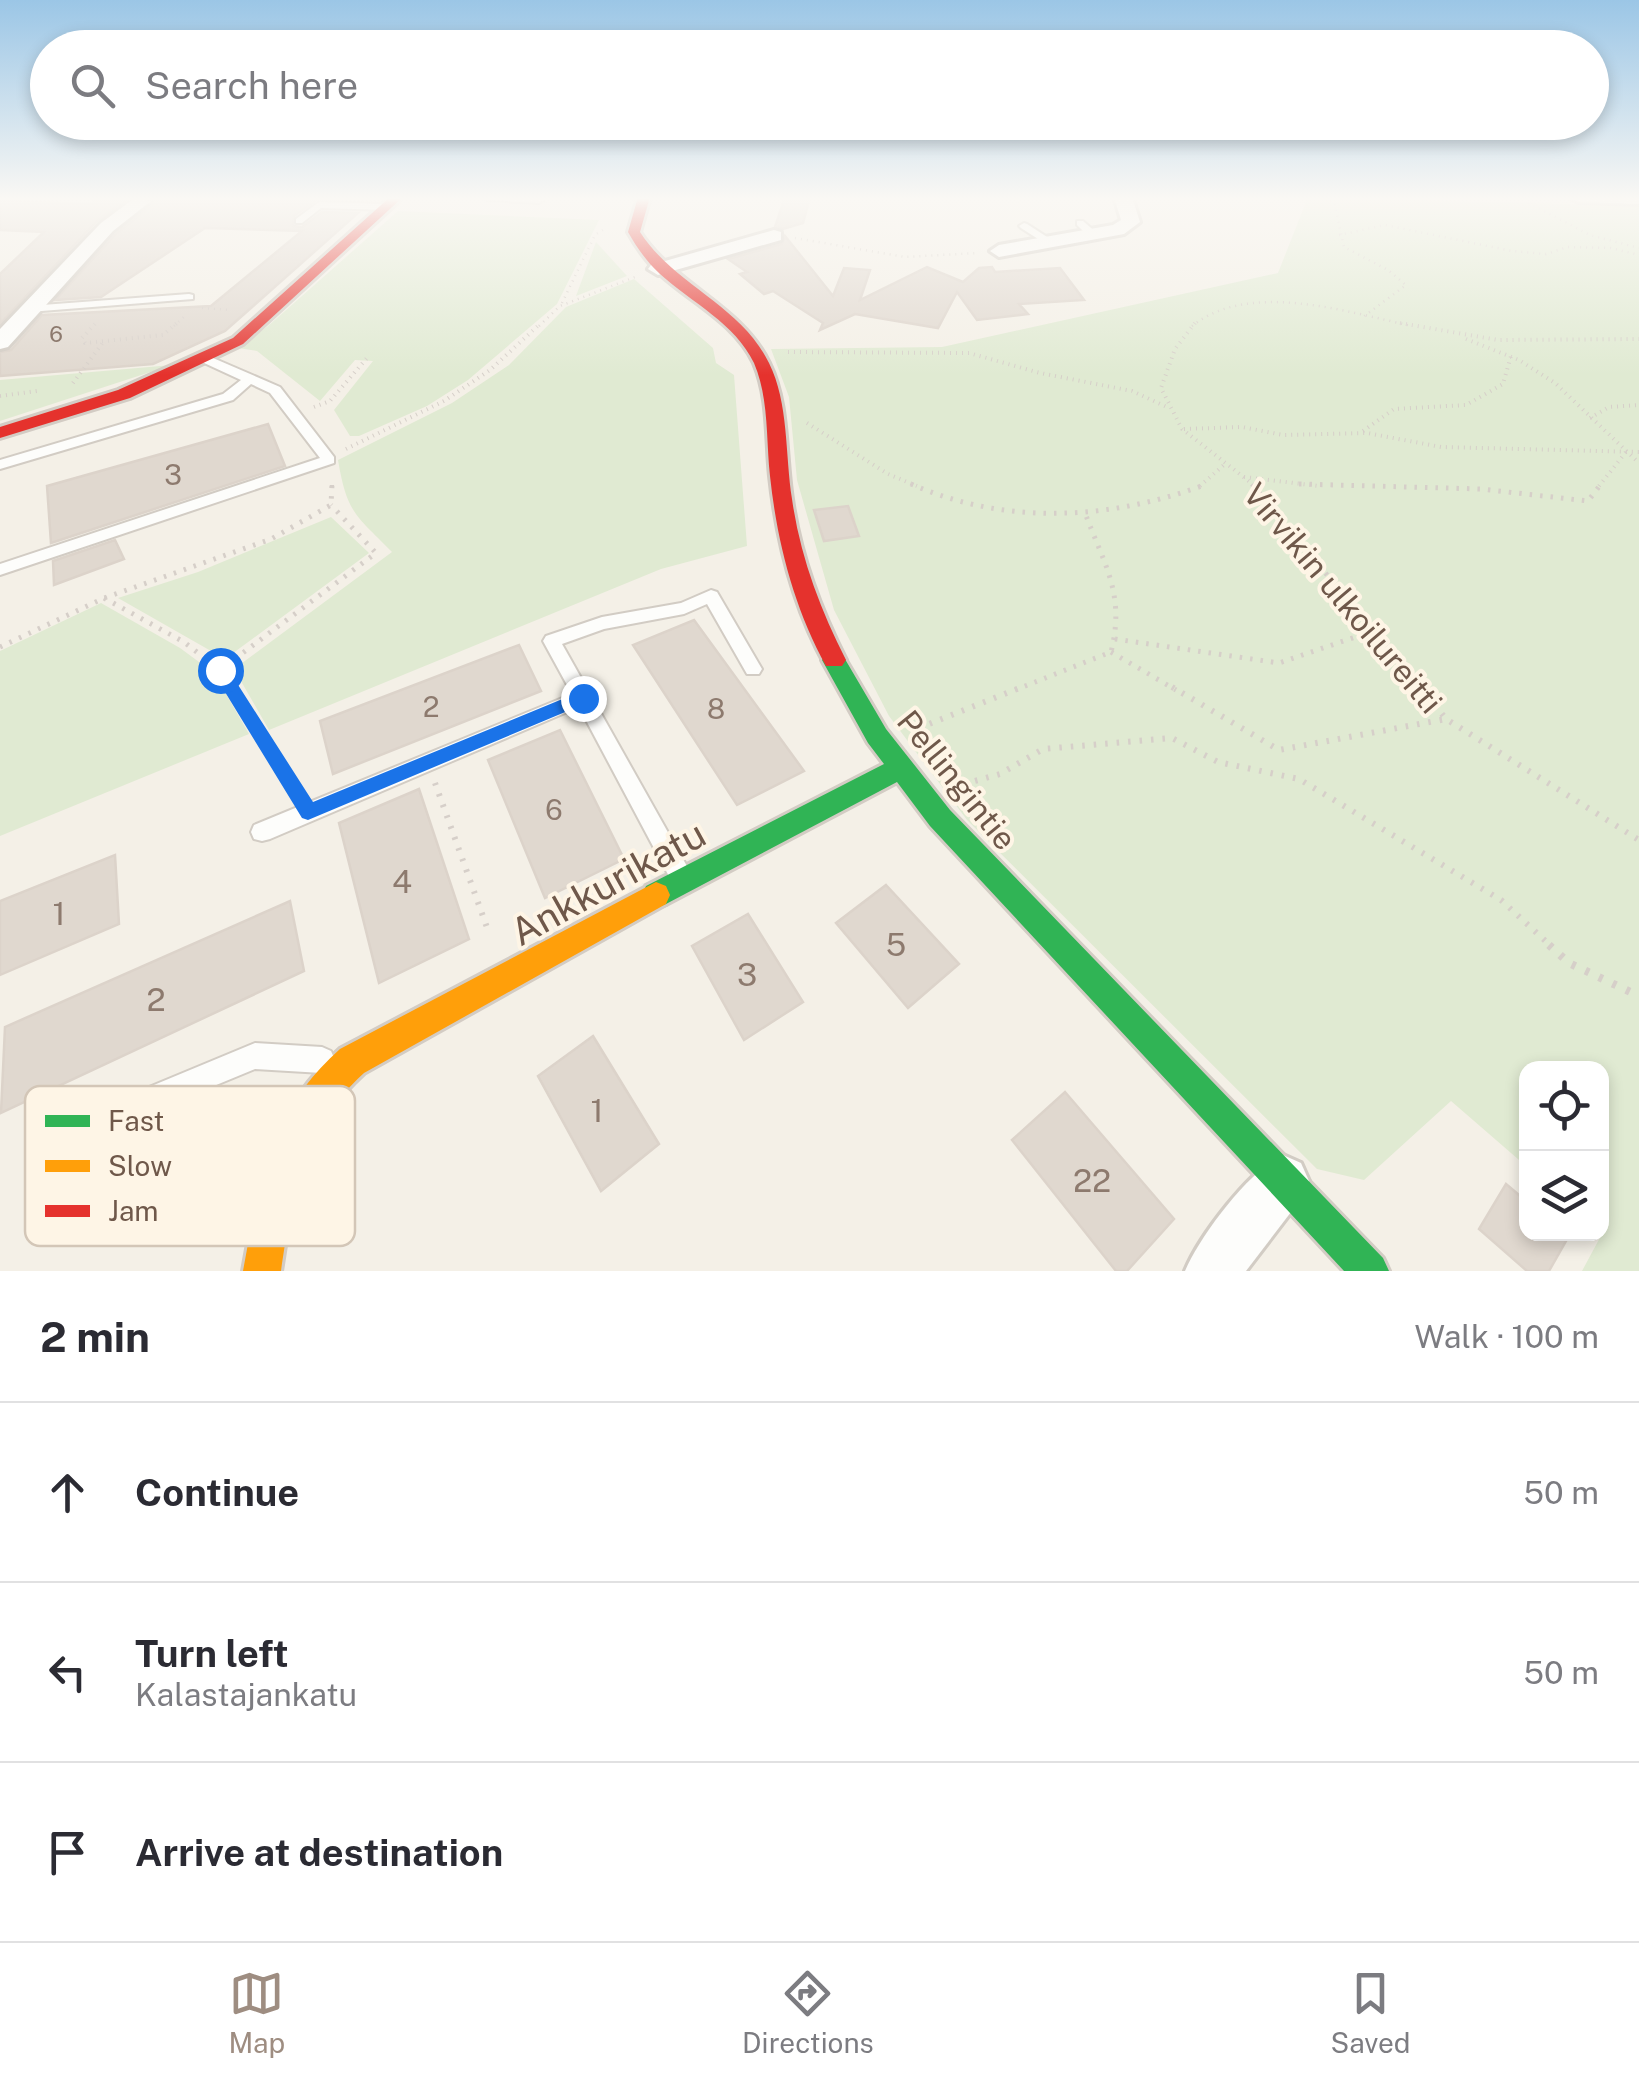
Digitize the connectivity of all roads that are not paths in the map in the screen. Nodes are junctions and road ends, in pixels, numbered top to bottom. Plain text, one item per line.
1 (80, 256) edge
2 (333, 256) edge
3 (645, 256) edge
4 (706, 256) edge
5 (658, 269) junction
6 (191, 302) road end
7 (29, 310) junction
8 (0, 342) edge
9 (206, 359) junction
10 (251, 378) junction
11 (0, 433) edge
12 (0, 464) edge
13 (0, 570) edge
14 (753, 669) dead end
15 (583, 698) junction
16 (898, 769) junction
17 (262, 832) dead end
18 (683, 880) junction
19 (352, 1061) junction
20 (182, 1086) edge
21 (321, 1086) edge
22 (1283, 1181) junction
23 (267, 1246) edge
24 (262, 1271) edge
25 (1212, 1271) edge
26 (1370, 1271) edge

1 - 7 street
2 - 9 street
3 - 5 street
4 - 5 street
5 - 16 street, Pellingintie
6 - 7 lane
7 - 8 street
9 - 10 lane
9 - 11 street
10 - 12 lane
10 - 13 lane
14 - 15 lane
15 - 17 lane
15 - 18 lane
16 - 18 street, Ankkurikatu
16 - 22 street, Pellingintie
18 - 19 street, Ankkurikatu
19 - 20 lane
19 - 21 street, Ankkurikatu
22 - 25 street
22 - 26 street, Pellingintie
23 - 24 street, Ankkurikatu

